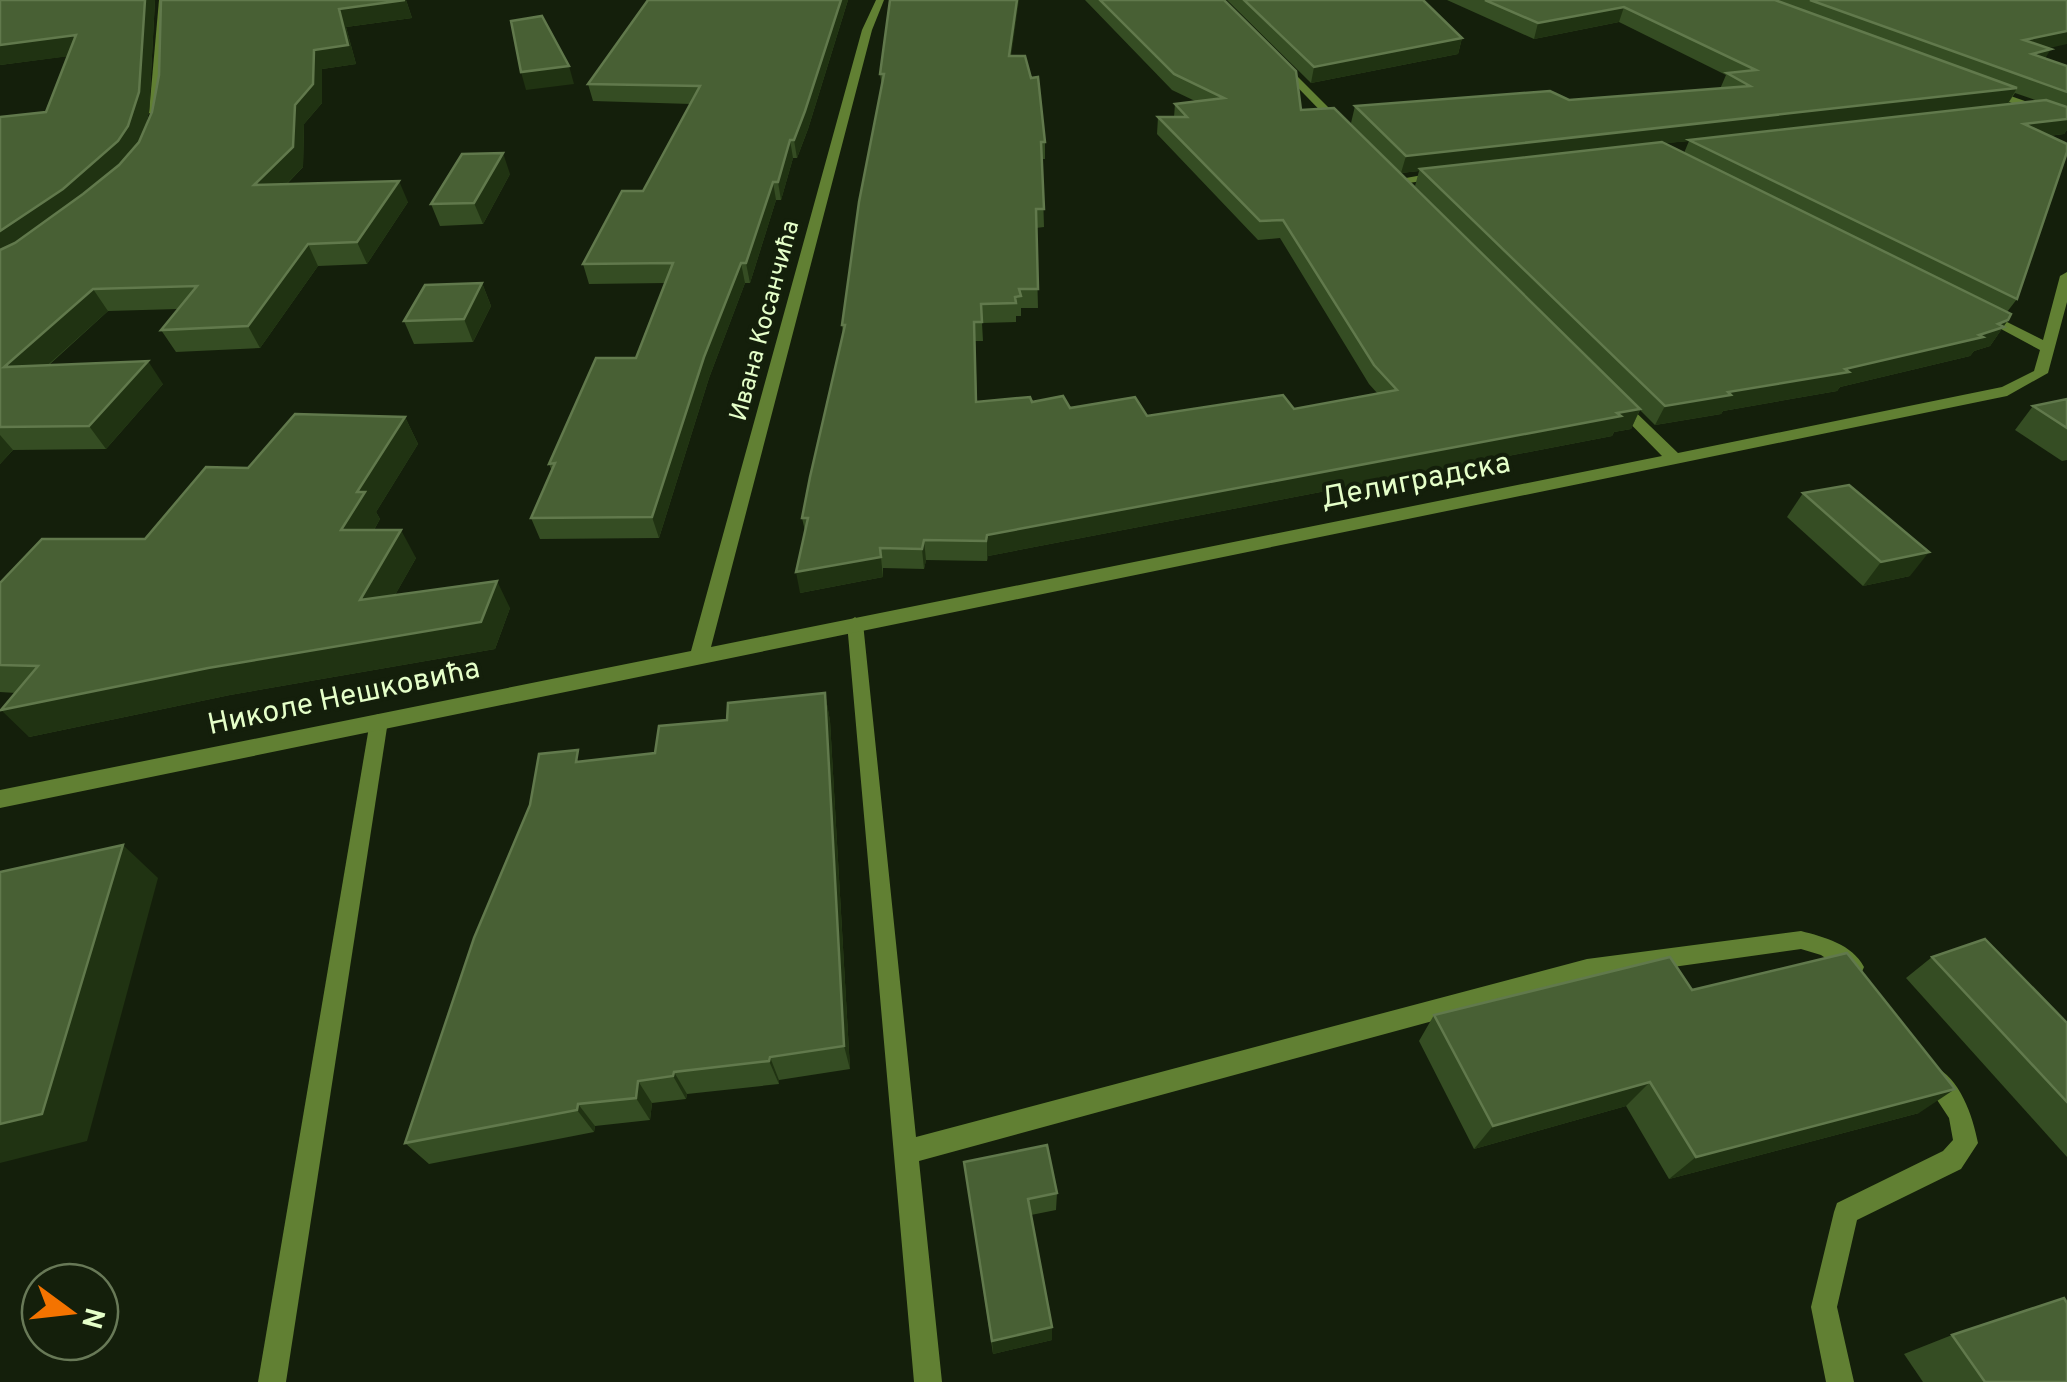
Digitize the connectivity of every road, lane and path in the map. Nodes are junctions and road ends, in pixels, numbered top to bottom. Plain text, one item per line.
1 (163, 0) edge
2 (880, 0) edge
3 (1272, 56) edge
4 (1982, 89) edge
5 (2038, 110) junction
6 (2010, 115) edge
7 (2067, 120) edge
8 (151, 133) edge
9 (1354, 139) edge
10 (1381, 167) edge
11 (1451, 175) edge
12 (1394, 180) junction
13 (1408, 194) edge
14 (2067, 276) edge
15 (1959, 303) edge
16 (2048, 348) junction
17 (1604, 389) edge
18 (1674, 458) junction
19 (854, 623) junction
20 (700, 654) junction
21 (380, 721) junction
22 (0, 800) edge
23 (1863, 981) edge
24 (1917, 1054) edge
25 (906, 1152) junction
26 (272, 1382) edge
27 (928, 1382) edge
28 (1840, 1382) edge

1 - 8 street
2 - 20 street, Ивана Косанчића
3 - 9 street
4 - 5 street
5 - 6 street
5 - 7 street
10 - 12 street
11 - 12 street
12 - 13 street
14 - 16 street, Делиградска
15 - 16 street
16 - 18 street, Делиградска
17 - 18 street
18 - 19 street, Делиградска
19 - 20 street, Делиградска
19 - 25 lane
20 - 21 street, Николе Нешковића
21 - 22 street, Николе Нешковића
21 - 26 lane
23 - 25 lane
24 - 28 lane
25 - 27 lane

